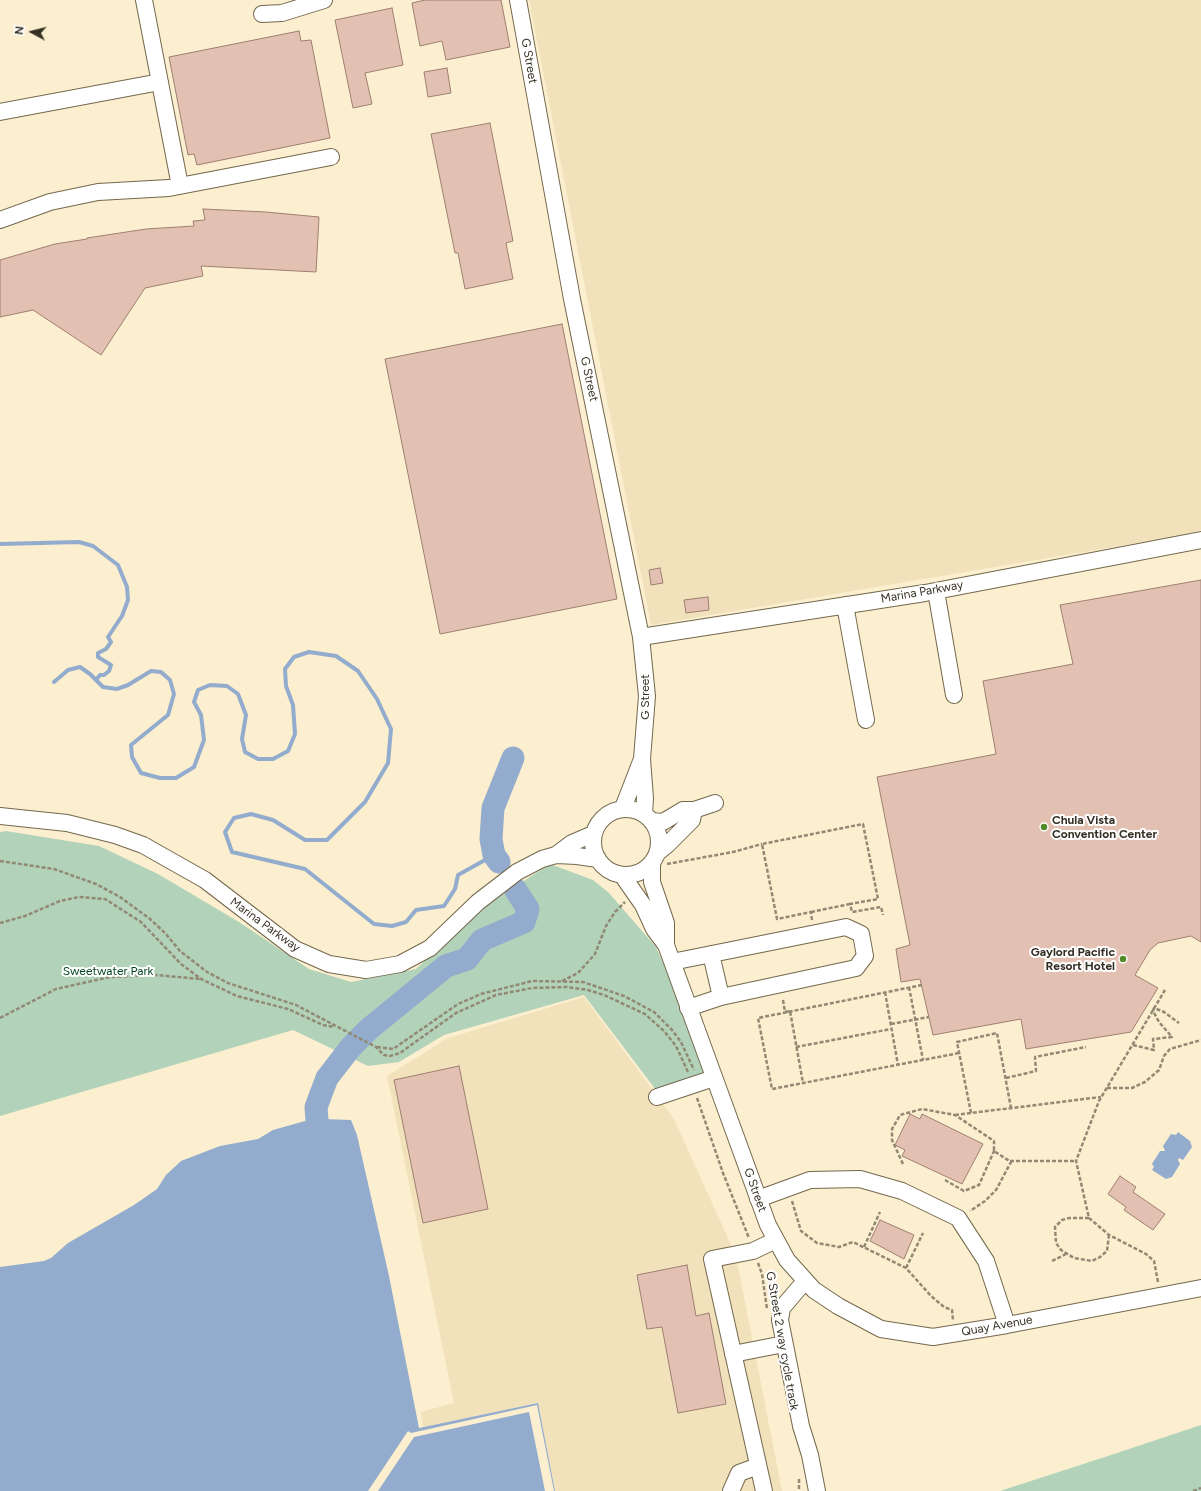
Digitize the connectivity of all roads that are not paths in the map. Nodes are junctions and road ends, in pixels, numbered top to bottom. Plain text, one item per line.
1 (144, 0) edge
2 (324, 0) edge
3 (518, 0) edge
4 (262, 14) dead end
5 (160, 82) junction
6 (0, 112) edge
7 (331, 157) dead end
8 (180, 186) junction
9 (0, 220) edge
10 (1201, 540) edge
11 (936, 590) junction
12 (845, 605) junction
13 (641, 637) junction
14 (954, 695) dead end
15 (866, 720) dead end
16 (642, 759) junction
17 (715, 803) dead end
18 (623, 808) junction
19 (694, 810) junction
20 (0, 816) edge
21 (648, 817) junction
22 (593, 834) junction
23 (556, 855) junction
24 (598, 859) junction
25 (658, 860) junction
26 (622, 875) junction
27 (666, 945) junction
28 (711, 954) junction
29 (672, 962) junction
30 (721, 997) junction
31 (688, 1008) junction
32 (714, 1078) junction
33 (658, 1097) dead end
34 (758, 1199) junction
35 (776, 1240) junction
36 (805, 1281) junction
37 (1201, 1288) edge
38 (1007, 1325) junction
39 (784, 1344) junction
40 (733, 1354) junction
41 (758, 1466) junction
42 (814, 1488) edge
43 (731, 1491) edge
44 (764, 1491) edge

1 - 5 street
2 - 4 street
3 - 13 street, G Street
5 - 6 street
5 - 8 street
7 - 8 street
8 - 9 street
10 - 11 street, Marina Parkway
11 - 12 street, Marina Parkway
11 - 14 street
12 - 13 street, Marina Parkway
12 - 15 street
13 - 16 street, G Street
16 - 18 street, G Street
16 - 21 street, G Street
17 - 19 street
18 - 21 street
18 - 22 street
19 - 21 street
19 - 25 street
20 - 23 street, Marina Parkway
21 - 25 street
22 - 23 street, Marina Parkway
22 - 24 street
23 - 24 street, Marina Parkway
24 - 26 street
25 - 26 street
25 - 27 street, G Street
26 - 27 street, G Street
27 - 29 street, G Street
28 - 29 street
28 - 30 street
28 - 30 street
29 - 31 street, G Street
30 - 31 street
31 - 32 street, G Street
32 - 33 street
32 - 34 street, G Street
34 - 35 street, G Street
34 - 38 street
35 - 36 street, G Street
35 - 40 street
36 - 38 street, Quay Avenue
36 - 39 street
37 - 38 street, Quay Avenue
39 - 40 street
39 - 42 street
40 - 41 street
41 - 43 street
41 - 44 street

